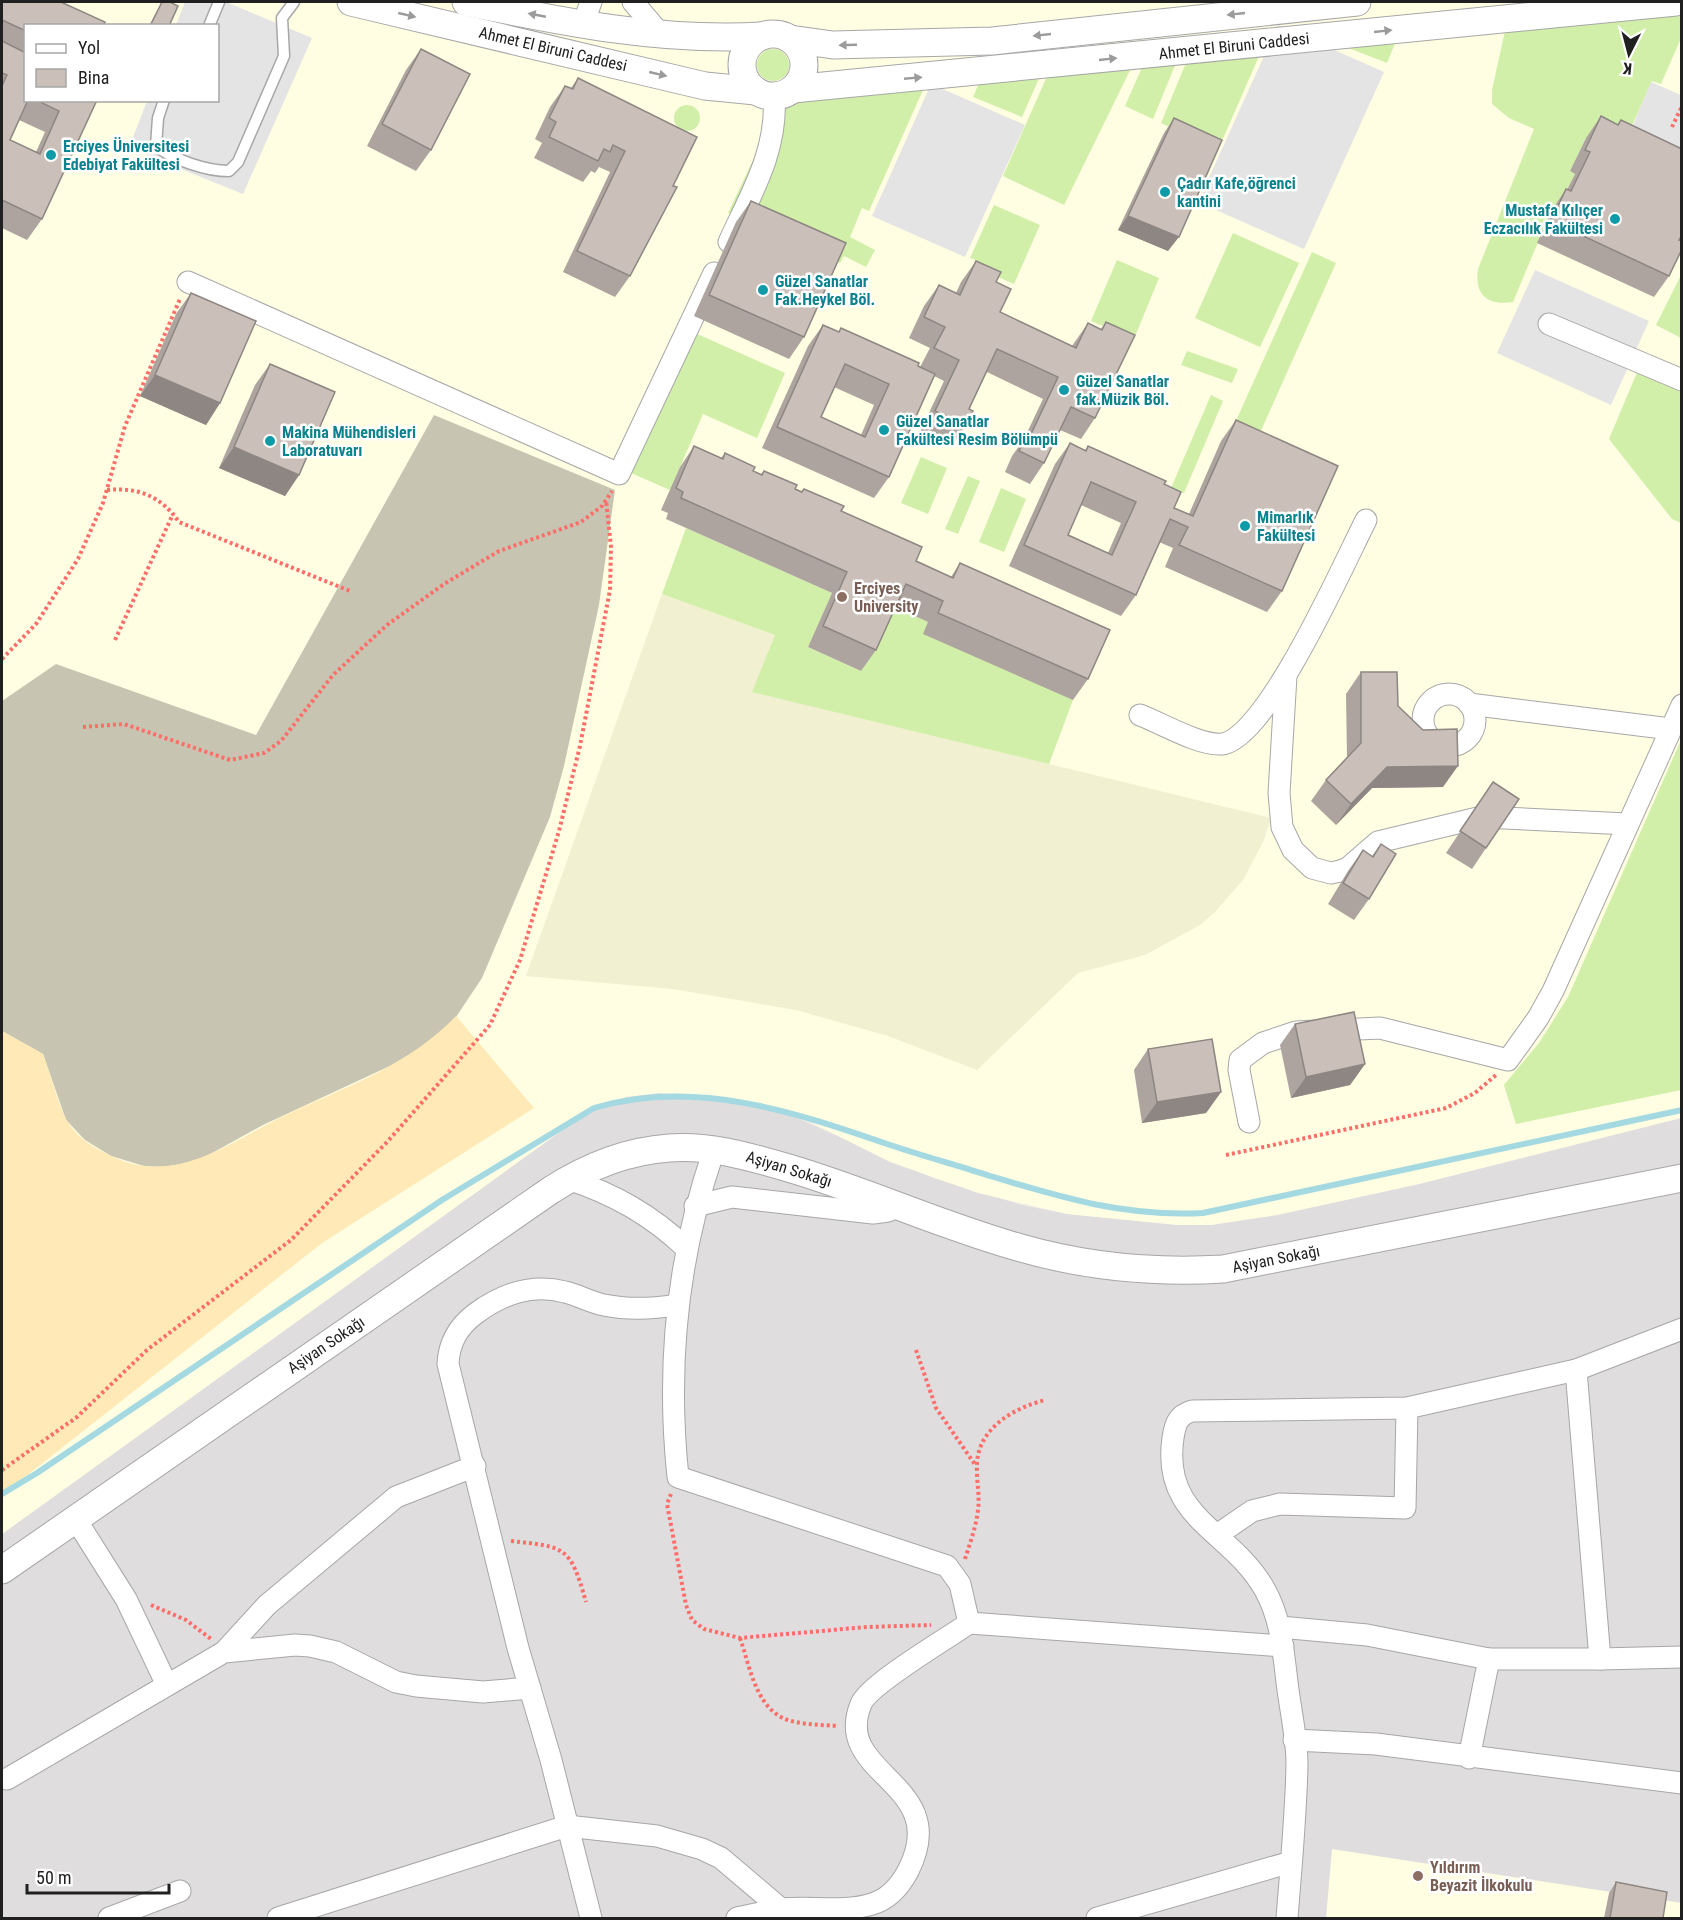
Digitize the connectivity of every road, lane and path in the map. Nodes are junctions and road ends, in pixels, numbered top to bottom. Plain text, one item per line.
1 (219, 2) edge
2 (294, 2) edge
3 (351, 2) edge
4 (466, 2) edge
5 (633, 2) edge
6 (1355, 2) edge
7 (1676, 2) edge
8 (587, 13) edge
9 (210, 24) edge
10 (661, 35) junction
11 (762, 36) junction
12 (790, 39) junction
13 (774, 92) junction
14 (163, 102) edge
15 (1682, 106) edge
16 (1672, 127) dead end
17 (188, 282) joint
18 (1549, 324) dead end
19 (1682, 380) edge
20 (107, 490) junction
21 (173, 513) junction
22 (1366, 520) dead end
23 (351, 591) dead end
24 (115, 640) dead end
25 (2, 658) edge
26 (1286, 676) junction
27 (1469, 704) dead end
28 (1682, 705) edge
29 (1140, 714) dead end
30 (83, 727) dead end
31 (1671, 729) junction
32 (1628, 824) junction
33 (1508, 1060) junction
34 (1249, 1122) dead end
35 (714, 1150) junction
36 (1227, 1155) dead end
37 (1682, 1178) edge
38 (568, 1179) junction
39 (695, 1206) junction
40 (898, 1206) junction
41 (686, 1248) junction
42 (676, 1305) junction
43 (1682, 1329) edge
44 (916, 1350) dead end
45 (1576, 1370) junction
46 (1046, 1400) dead end
47 (1407, 1408) junction
48 (475, 1466) junction
49 (976, 1466) junction
50 (2, 1470) edge
51 (678, 1477) junction
52 (75, 1518) junction
53 (1217, 1535) junction
54 (493, 1539) junction
55 (2, 1570) edge
56 (957, 1576) junction
57 (126, 1599) junction
58 (586, 1602) dead end
59 (969, 1623) junction
60 (935, 1624) dead end
61 (1282, 1636) junction
62 (740, 1638) junction
63 (224, 1652) junction
64 (1682, 1658) edge
65 (1489, 1659) junction
66 (1600, 1659) junction
67 (167, 1685) junction
68 (530, 1688) junction
69 (856, 1727) junction
70 (1294, 1740) junction
71 (1469, 1758) junction
72 (7, 1779) dead end
73 (1682, 1783) edge
74 (567, 1826) junction
75 (1291, 1862) junction
76 (180, 1891) dead end
77 (781, 1910) junction
78 (109, 1918) edge
79 (278, 1918) edge
80 (591, 1918) edge
81 (737, 1918) edge
82 (1097, 1918) edge
83 (1287, 1918) edge

1 - 9 lane
2 - 14 lane
3 -> 13 street, Ahmet El Biruni Caddesi
8 -> 4 street, Ahmet El Biruni Caddesi
5 - 10 street
6 -> 12 street, Ahmet El Biruni Caddesi
13 -> 7 street, Ahmet El Biruni Caddesi
8 - 10 street, Ahmet El Biruni Caddesi
10 - 11 street, Ahmet El Biruni Caddesi
11 - 12 street
11 - 13 street
12 - 13 street
13 - 17 street
15 - 16 path
17 - 20 path
18 - 19 street
20 - 21 path
20 - 25 path
21 - 23 path
21 - 24 path
22 - 26 street
26 - 29 street
26 - 32 street
27 - 31 street
28 - 31 street
30 - 50 path
31 - 32 street
32 - 33 street
33 - 34 street
33 - 36 path
35 - 38 street, Aşiyan Sokağı
35 - 39 street
35 - 40 street, Aşiyan Sokağı
37 - 40 street, Aşiyan Sokağı
38 - 41 street
38 - 52 street, Aşiyan Sokağı
39 - 40 street
39 - 41 street
41 - 42 street
42 - 48 street
42 - 51 street
43 - 45 street
44 - 49 path
45 - 47 street
45 - 66 street
46 - 49 path
47 - 53 street
47 - 53 street
48 - 54 street
48 - 63 street
49 - 56 path
51 - 56 street
51 - 62 path
52 - 55 street, Aşiyan Sokağı
52 - 57 street
53 - 61 street
54 - 58 path
54 - 68 street
56 - 59 street
57 - 63 path
57 - 67 street
59 - 61 street
59 - 69 street
60 - 62 path
61 - 65 street
61 - 70 street
62 - 69 path
63 - 67 street
63 - 68 street
64 - 66 street
65 - 66 street
65 - 71 street
67 - 72 street
68 - 74 street
69 - 77 street
70 - 71 street
70 - 75 street
71 - 73 street
74 - 77 street
74 - 79 street
74 - 80 street
75 - 82 street
75 - 83 street
76 - 78 street
77 - 81 street

